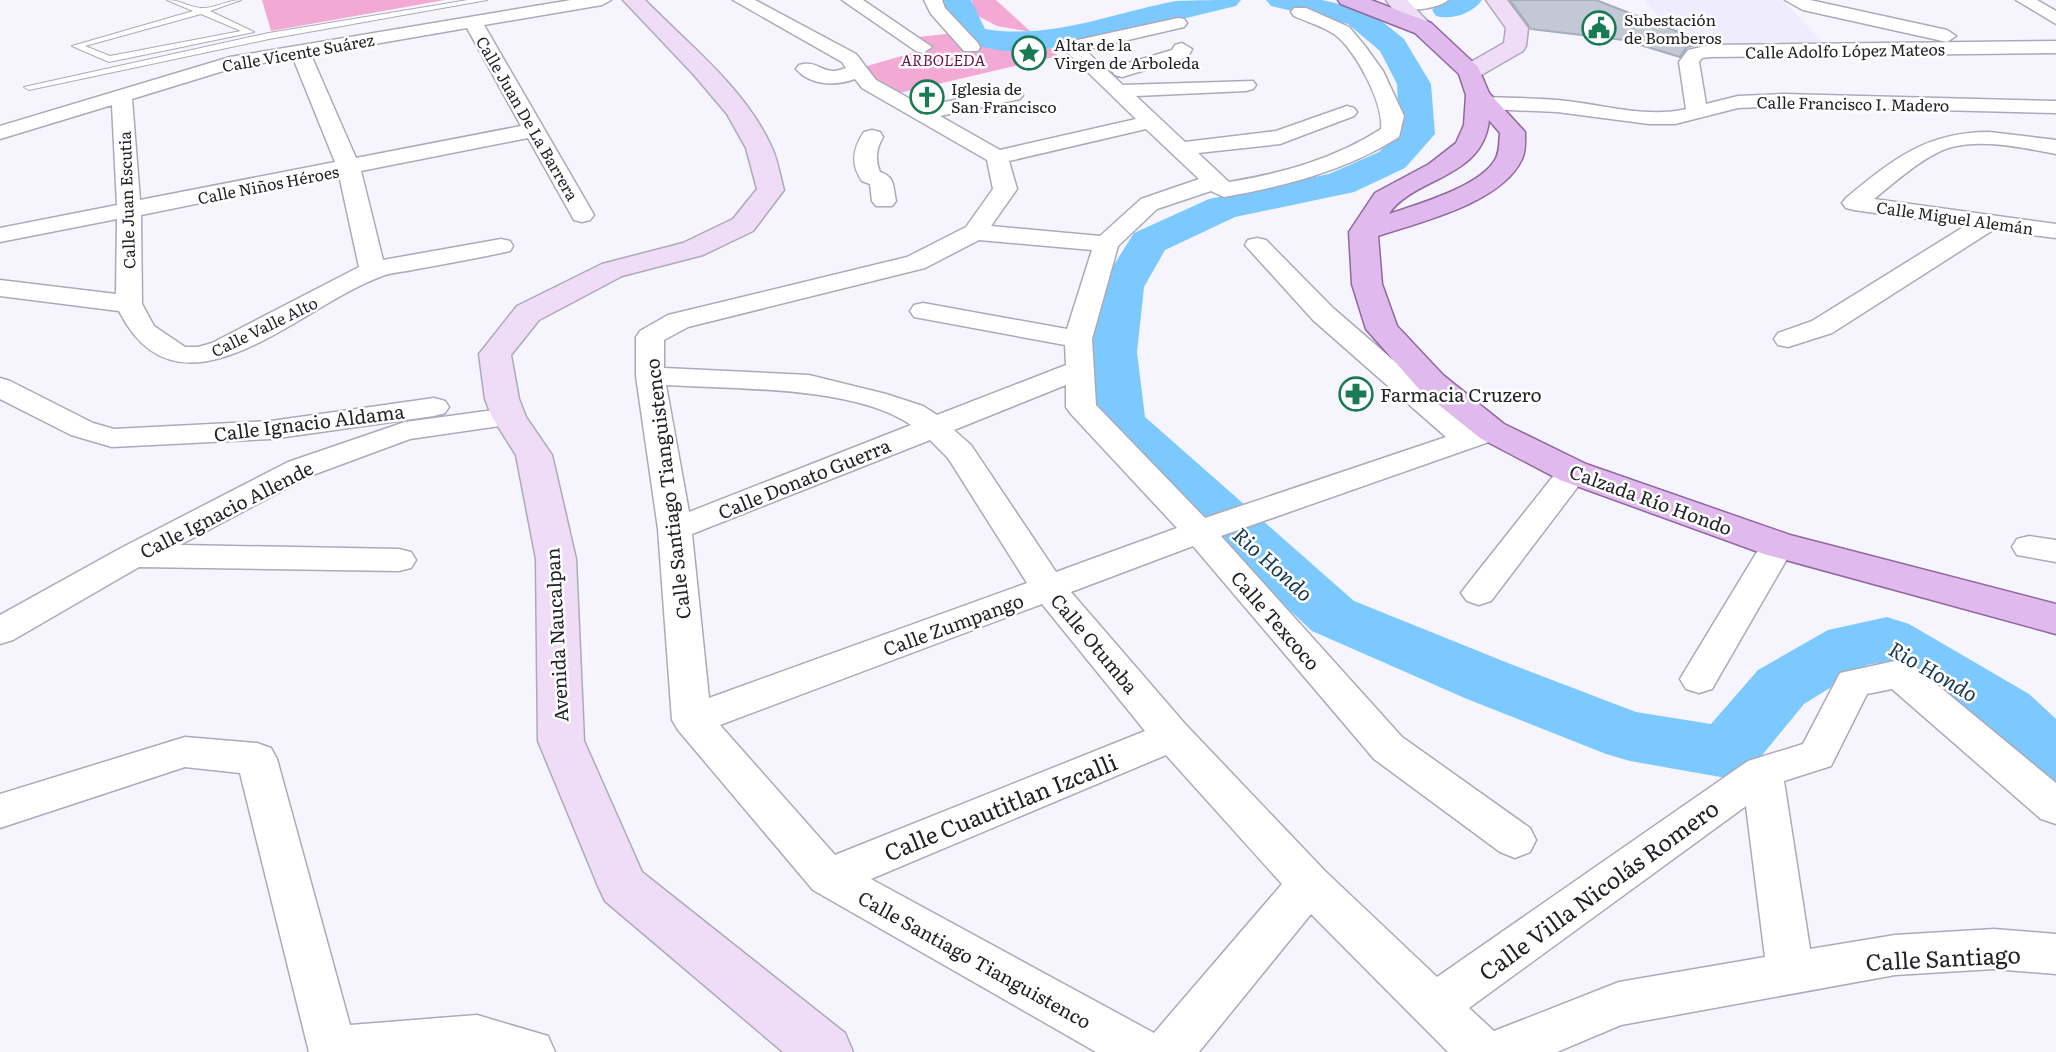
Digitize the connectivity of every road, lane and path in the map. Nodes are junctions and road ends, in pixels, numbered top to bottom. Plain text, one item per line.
1 (171, 0) edge
2 (237, 0) edge
3 (483, 0) edge
4 (602, 0) edge
5 (633, 0) edge
6 (742, 0) edge
7 (851, 0) edge
8 (933, 0) edge
9 (1348, 0) edge
10 (1436, 0) edge
11 (1496, 0) edge
12 (1794, 0) edge
13 (1853, 0) edge
14 (2025, 0) edge
15 (1398, 2) edge
16 (1370, 6) junction
17 (202, 11) junction
18 (1300, 12) dead end
19 (2056, 19) edge
20 (1877, 20) junction
21 (473, 22) junction
22 (1178, 23) dead end
23 (1423, 28) junction
24 (923, 47) dead end
25 (971, 47) dead end
26 (2056, 47) edge
27 (2001, 48) junction
28 (300, 51) junction
29 (806, 69) dead end
30 (858, 70) junction
31 (1119, 74) junction
32 (1246, 85) dead end
33 (29, 87) dead end
34 (1478, 90) junction
35 (1013, 95) dead end
36 (122, 96) junction
37 (2056, 107) edge
38 (1347, 112) dead end
39 (1697, 112) junction
40 (922, 113) junction
41 (1149, 122) junction
42 (536, 130) junction
43 (0, 133) edge
44 (872, 137) dead end
45 (2056, 147) edge
46 (1180, 149) junction
47 (997, 157) junction
48 (349, 168) junction
49 (1219, 186) junction
50 (884, 201) dead end
51 (129, 211) junction
52 (582, 215) dead end
53 (1988, 222) junction
54 (2056, 231) edge
55 (975, 232) junction
56 (1363, 232) junction
57 (0, 235) edge
58 (1106, 244) junction
59 (1258, 245) dead end
60 (501, 246) dead end
61 (373, 270) junction
62 (0, 288) edge
63 (128, 304) junction
64 (923, 311) dead end
65 (1787, 339) dead end
66 (1080, 354) junction
67 (650, 376) junction
68 (0, 387) edge
69 (505, 408) junction
70 (934, 427) junction
71 (1480, 436) junction
72 (1573, 472) junction
73 (675, 529) junction
74 (1208, 529) junction
75 (1778, 545) junction
76 (133, 556) junction
77 (399, 560) dead end
78 (1049, 589) junction
79 (1479, 593) dead end
80 (2056, 619) edge
81 (0, 631) edge
82 (1699, 679) dead end
83 (692, 720) junction
84 (1172, 736) junction
85 (1762, 772) junction
86 (2056, 807) edge
87 (0, 811) edge
88 (1515, 840) dead end
89 (828, 877) junction
90 (1310, 884) junction
91 (2056, 954) edge
92 (1790, 973) junction
93 (1435, 1005) junction
94 (332, 1050) edge
95 (531, 1052) edge
96 (825, 1052) edge
97 (1142, 1052) edge
98 (1169, 1052) edge
99 (1482, 1052) edge
100 (1500, 1052) edge

1 - 17 lane
2 - 17 lane
3 - 33 lane
4 - 21 street, Calle Vicente Suárez
5 - 69 main road, Avenida Naucalpan
6 - 30 street
7 - 24 street
8 - 25 street
9 - 16 main road
10 - 15 street
11 - 34 main road
12 - 20 street
13 - 20 street
14 - 19 street
15 - 16 main road
15 - 23 main road
16 - 23 main road
17 - 17 lane
18 - 49 street
20 - 27 street
21 - 28 street, Calle Vicente Suárez
21 - 42 street, Calle Juan De La Barrera
22 - 31 street
23 - 34 main road
26 - 27 street, Calle Adolfo López Mateos
27 - 39 street, Calle Adolfo López Mateos
28 - 36 street, Calle Vicente Suárez
28 - 48 street
29 - 30 street
30 - 40 street
31 - 32 street
31 - 41 street
34 - 39 street, Calle Francisco I. Madero
34 - 56 main road
34 - 56 main road
35 - 40 street
36 - 43 street, Calle Vicente Suárez
36 - 51 street, Calle Juan Escutia
37 - 39 street, Calle Francisco I. Madero
38 - 46 street
40 - 47 street
41 - 46 street
41 - 47 street
42 - 48 street, Calle Niños Héroes
42 - 52 street, Calle Juan De La Barrera
44 - 50 street
45 - 53 street, Calle Miguel Alemán
46 - 49 street
47 - 55 street, Calle Santiago Tianguistenco
48 - 51 street, Calle Niños Héroes
48 - 61 street
49 - 58 street
51 - 57 street, Calle Niños Héroes
51 - 63 street, Calle Juan Escutia
53 - 54 street, Calle Miguel Alemán
53 - 65 street
55 - 58 street
55 - 67 street, Calle Santiago Tianguistenco
56 - 71 main road, Calzada Río Hondo
58 - 66 street, Calle Texcoco
59 - 71 street
60 - 61 street, Calle Valle Alto
61 - 63 street, Calle Valle Alto
62 - 63 street
64 - 66 street
66 - 70 street
66 - 74 street, Calle Texcoco
67 - 70 street, Calle Otumba
67 - 73 street, Calle Santiago Tianguistenco
68 - 69 street, Calle Ignacio Aldama
69 - 76 street, Calle Ignacio Allende
69 - 96 main road, Avenida Naucalpan
70 - 73 street, Calle Donato Guerra
70 - 78 street, Calle Otumba
71 - 72 main road, Calzada Río Hondo
71 - 74 street, Calle Zumpango
72 - 75 main road, Calzada Río Hondo
72 - 79 street
73 - 83 street, Calle Santiago Tianguistenco
74 - 78 street, Calle Zumpango
74 - 88 street, Calle Texcoco
75 - 80 main road, Calzada Río Hondo
75 - 82 street
76 - 77 street
76 - 81 street, Calle Ignacio Allende
78 - 83 street, Calle Zumpango
78 - 84 street, Calle Otumba
83 - 89 street, Calle Santiago Tianguistenco
84 - 89 street, Calle Cuautitlan Izcalli
84 - 90 street, Calle Otumba
85 - 86 street
85 - 92 street
85 - 93 street, Calle Villa Nicolás Romero
87 - 94 street
89 - 97 street, Calle Santiago Tianguistenco
90 - 93 street, Calle Otumba
90 - 98 street
91 - 92 street, Calle Santiago
92 - 100 street, Calle Santiago
93 - 99 street, Calle Otumba
94 - 95 street

